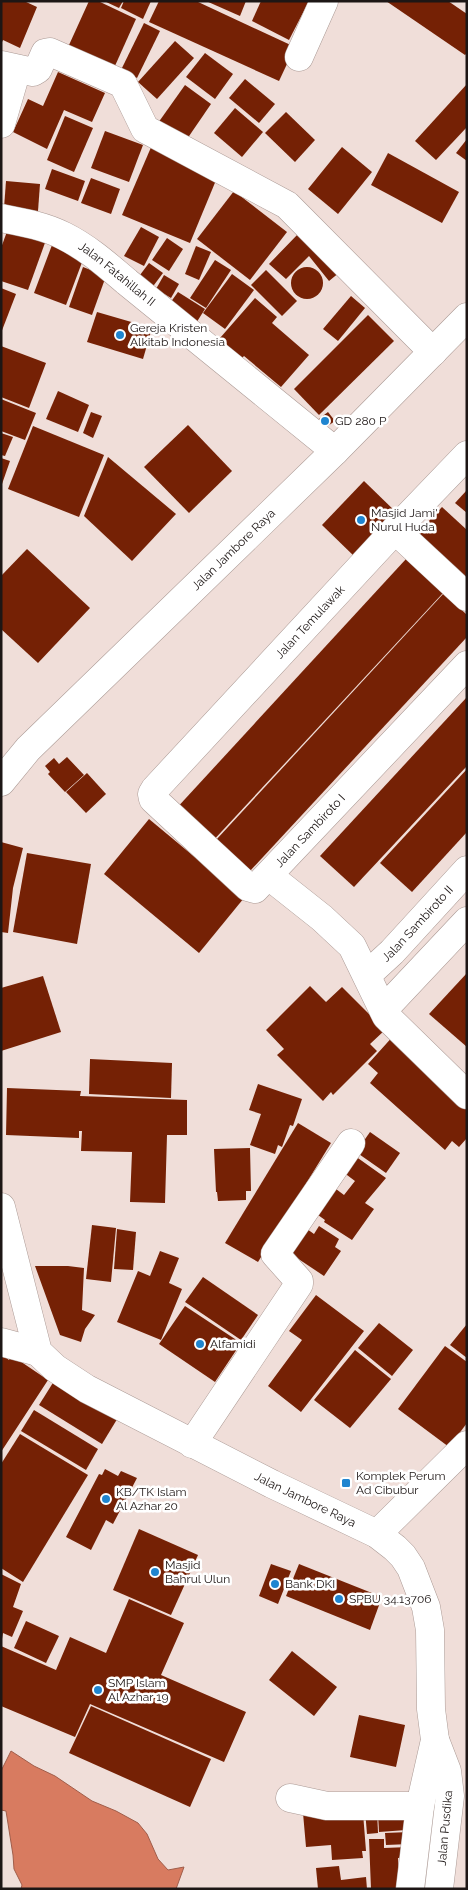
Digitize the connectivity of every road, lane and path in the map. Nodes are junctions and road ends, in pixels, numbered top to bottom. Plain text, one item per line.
1 (324, 1) edge
2 (299, 57) dead end
3 (9, 67) edge
4 (1, 124) edge
5 (1, 218) edge
6 (467, 317) edge
7 (433, 352) junction
8 (335, 451) junction
9 (467, 455) edge
10 (395, 530) junction
11 (467, 597) edge
12 (467, 665) edge
13 (1, 782) edge
14 (155, 790) joint
15 (467, 870) edge
16 (269, 876) junction
17 (467, 921) edge
18 (367, 975) junction
19 (385, 1011) junction
20 (467, 1095) edge
21 (351, 1143) dead end
22 (1, 1207) edge
23 (1, 1342) edge
24 (38, 1352) junction
25 (192, 1444) junction
26 (467, 1445) edge
27 (377, 1534) junction
28 (435, 1740) junction
29 (290, 1798) dead end
30 (459, 1804) edge
31 (420, 1806) junction
32 (410, 1889) edge
33 (439, 1889) edge

1 - 2 street
3 - 4 street
3 - 7 street
5 - 8 street, Jalan Fatahillah II
6 - 7 street, Jalan Jambore Raya
7 - 8 street, Jalan Jambore Raya
8 - 13 street, Jalan Jambore Raya
9 - 10 street, Jalan Temulawak
10 - 11 street
10 - 14 street, Jalan Temulawak
12 - 16 street, Jalan Sambiroto I
14 - 16 street, Jalan Sambiroto I
15 - 18 street, Jalan Sambiroto II
16 - 18 street
17 - 19 street
18 - 19 street
19 - 20 street
21 - 25 street
22 - 24 street
23 - 24 street
24 - 25 street, Jalan Jambore Raya
25 - 27 street, Jalan Jambore Raya
26 - 27 street
27 - 28 street, Jalan Jambore Raya
28 - 30 street, Jalan Pusdika
28 - 31 street, Jalan Jambore Raya
29 - 31 street
30 - 33 street, Jalan Pusdika
31 - 32 street, Jalan Jambore Raya

